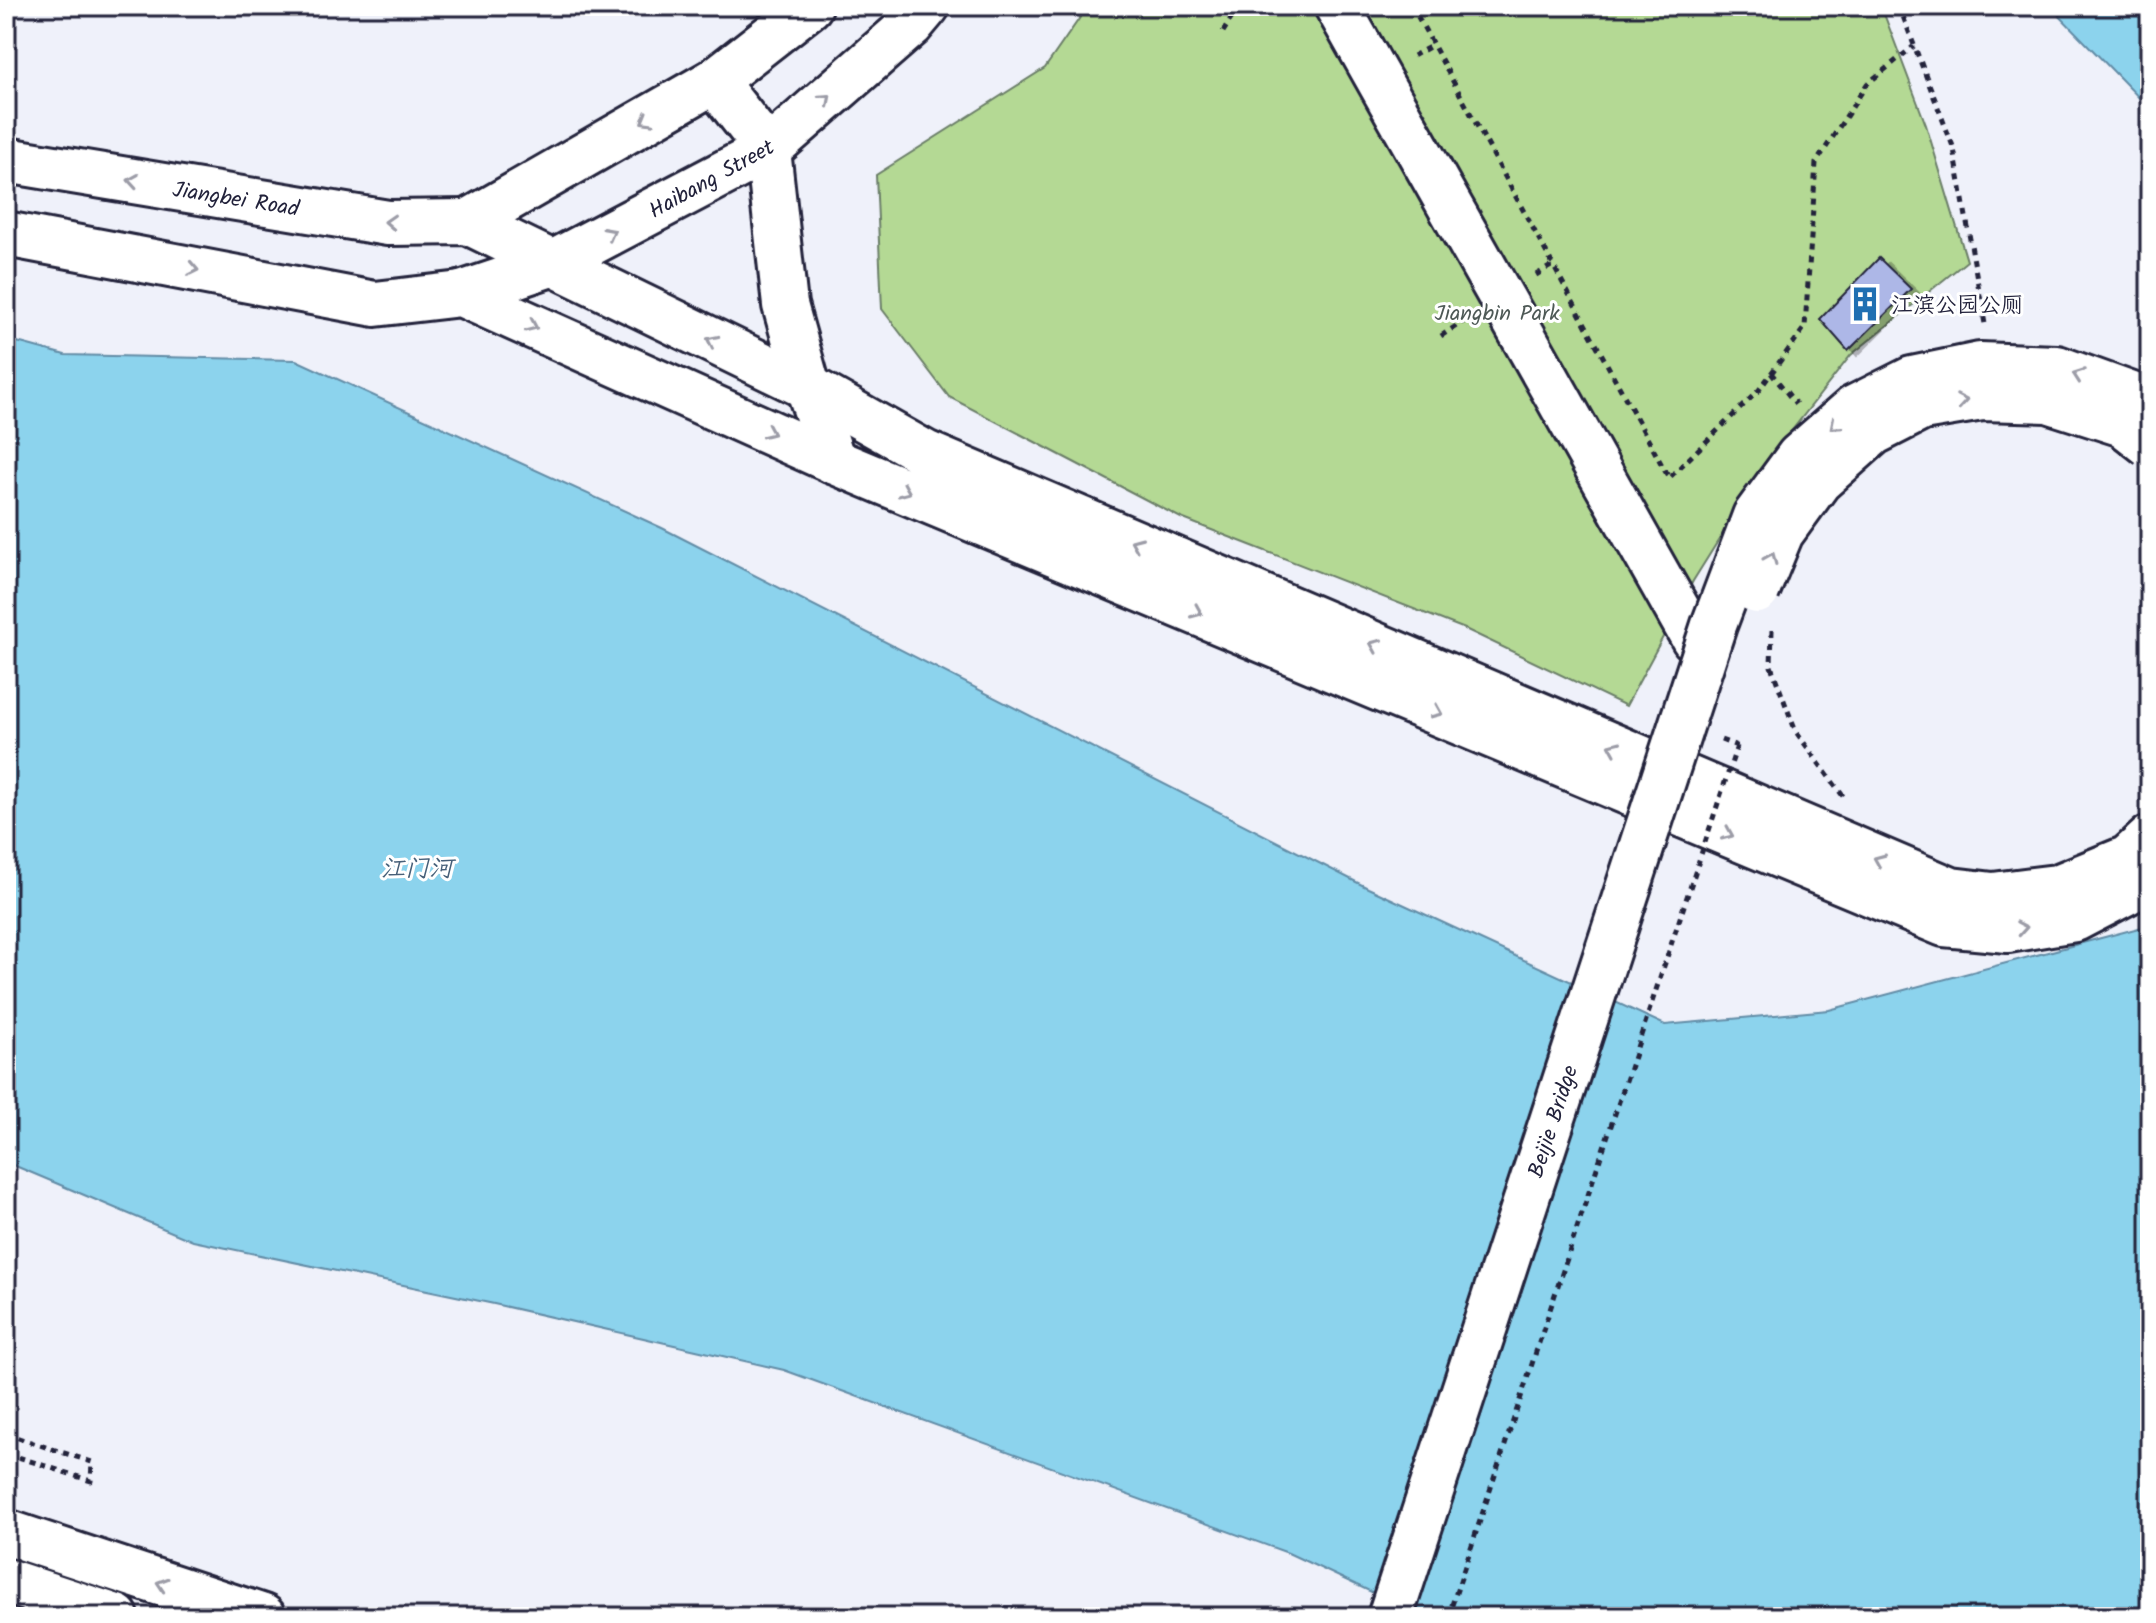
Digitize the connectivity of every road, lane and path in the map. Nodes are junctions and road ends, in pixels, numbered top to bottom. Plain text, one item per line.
1 (810, 6) edge
2 (927, 6) edge
3 (1239, 6) edge
4 (1337, 6) edge
5 (1412, 6) edge
6 (1223, 32) dead end
7 (1914, 46) dead end
8 (714, 81) junction
9 (768, 150) junction
10 (6, 160) edge
11 (468, 222) junction
12 (6, 234) edge
13 (551, 264) junction
14 (461, 294) junction
15 (808, 387) junction
16 (2150, 405) edge
17 (2150, 445) edge
18 (833, 461) junction
19 (1730, 629) junction
20 (1737, 746) dead end
21 (1849, 801) dead end
22 (2150, 838) edge
23 (2150, 880) edge
24 (1948, 907) junction
25 (6, 1434) edge
26 (6, 1453) edge
27 (6, 1532) edge
28 (6, 1581) edge
29 (116, 1617) edge
30 (263, 1617) edge
31 (1390, 1617) edge
32 (1418, 1617) edge
33 (1448, 1617) edge

1 - 8 main road
9 -> 2 main road, Haibang Street
3 - 6 path
4 - 19 main road
5 - 7 path
8 - 9 main road
8 -> 11 main road
13 -> 9 main road, Haibang Street
9 - 15 main road
11 -> 10 main road, Jiangbei Road
11 - 13 main road
12 -> 14 main road
13 - 14 main road, Haibang Street
15 -> 13 main road
14 -> 18 main road
15 - 18 main road
24 -> 15 main road
16 -> 19 main road, bridge
19 -> 17 main road, bridge
18 -> 24 main road
19 - 21 path
19 - 31 main road, Beijie Bridge, bridge
19 - 32 main road, Beijie Bridge
20 - 33 path, bridge
22 - 24 main road
24 -> 23 main road
25 - 26 path
30 -> 27 main road
28 - 29 main road

